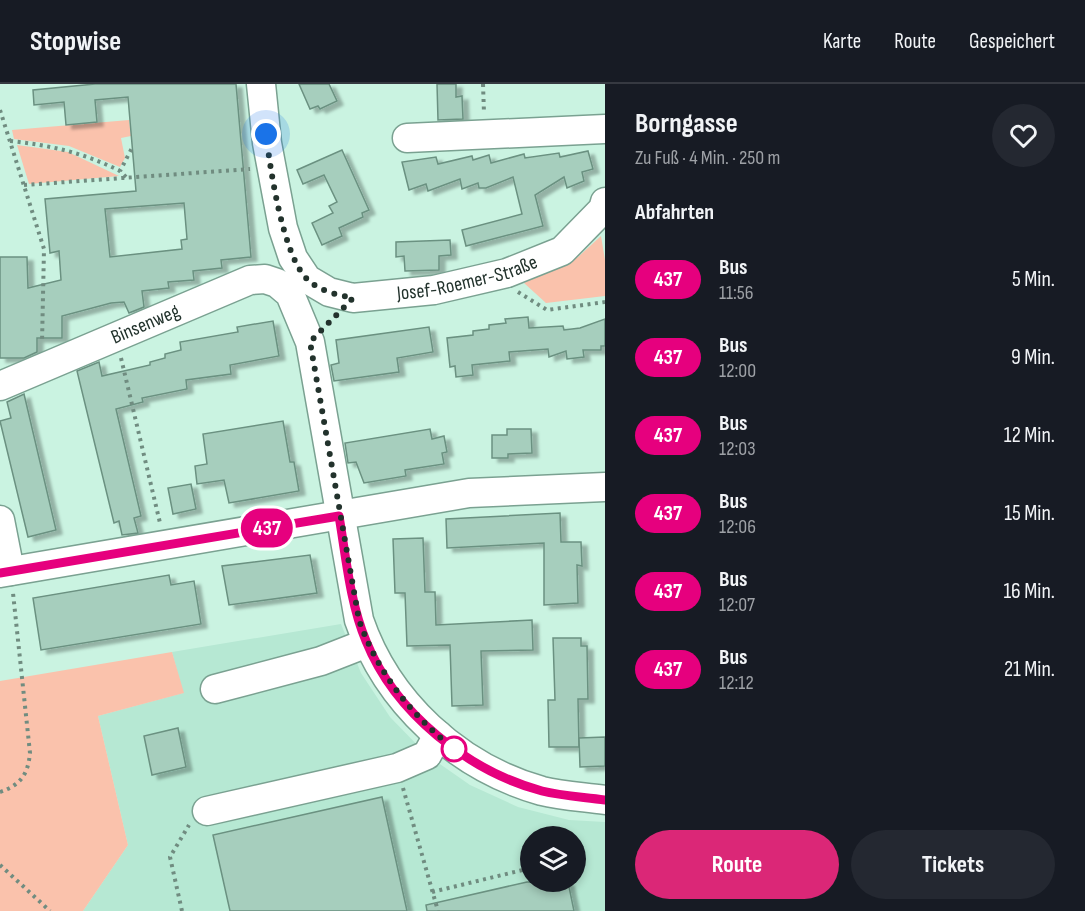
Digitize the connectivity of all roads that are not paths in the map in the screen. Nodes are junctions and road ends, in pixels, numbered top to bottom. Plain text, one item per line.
1 (261, 84) edge
2 (605, 129) edge
3 (407, 138) dead end
4 (605, 202) edge
5 (298, 287) junction
6 (0, 386) edge
7 (605, 487) edge
8 (339, 516) junction
9 (0, 520) edge
10 (5, 572) edge
11 (367, 643) junction
12 (215, 689) dead end
13 (438, 735) junction
14 (605, 800) edge
15 (207, 811) road end

1 - 5 street
2 - 3 street
4 - 5 street, Josef-Roemer-Straße
5 - 6 street, Binsenweg
5 - 8 street
7 - 8 street
8 - 10 street
8 - 11 street
9 - 10 street
11 - 12 street
11 - 13 street
13 - 14 street
13 - 15 street

